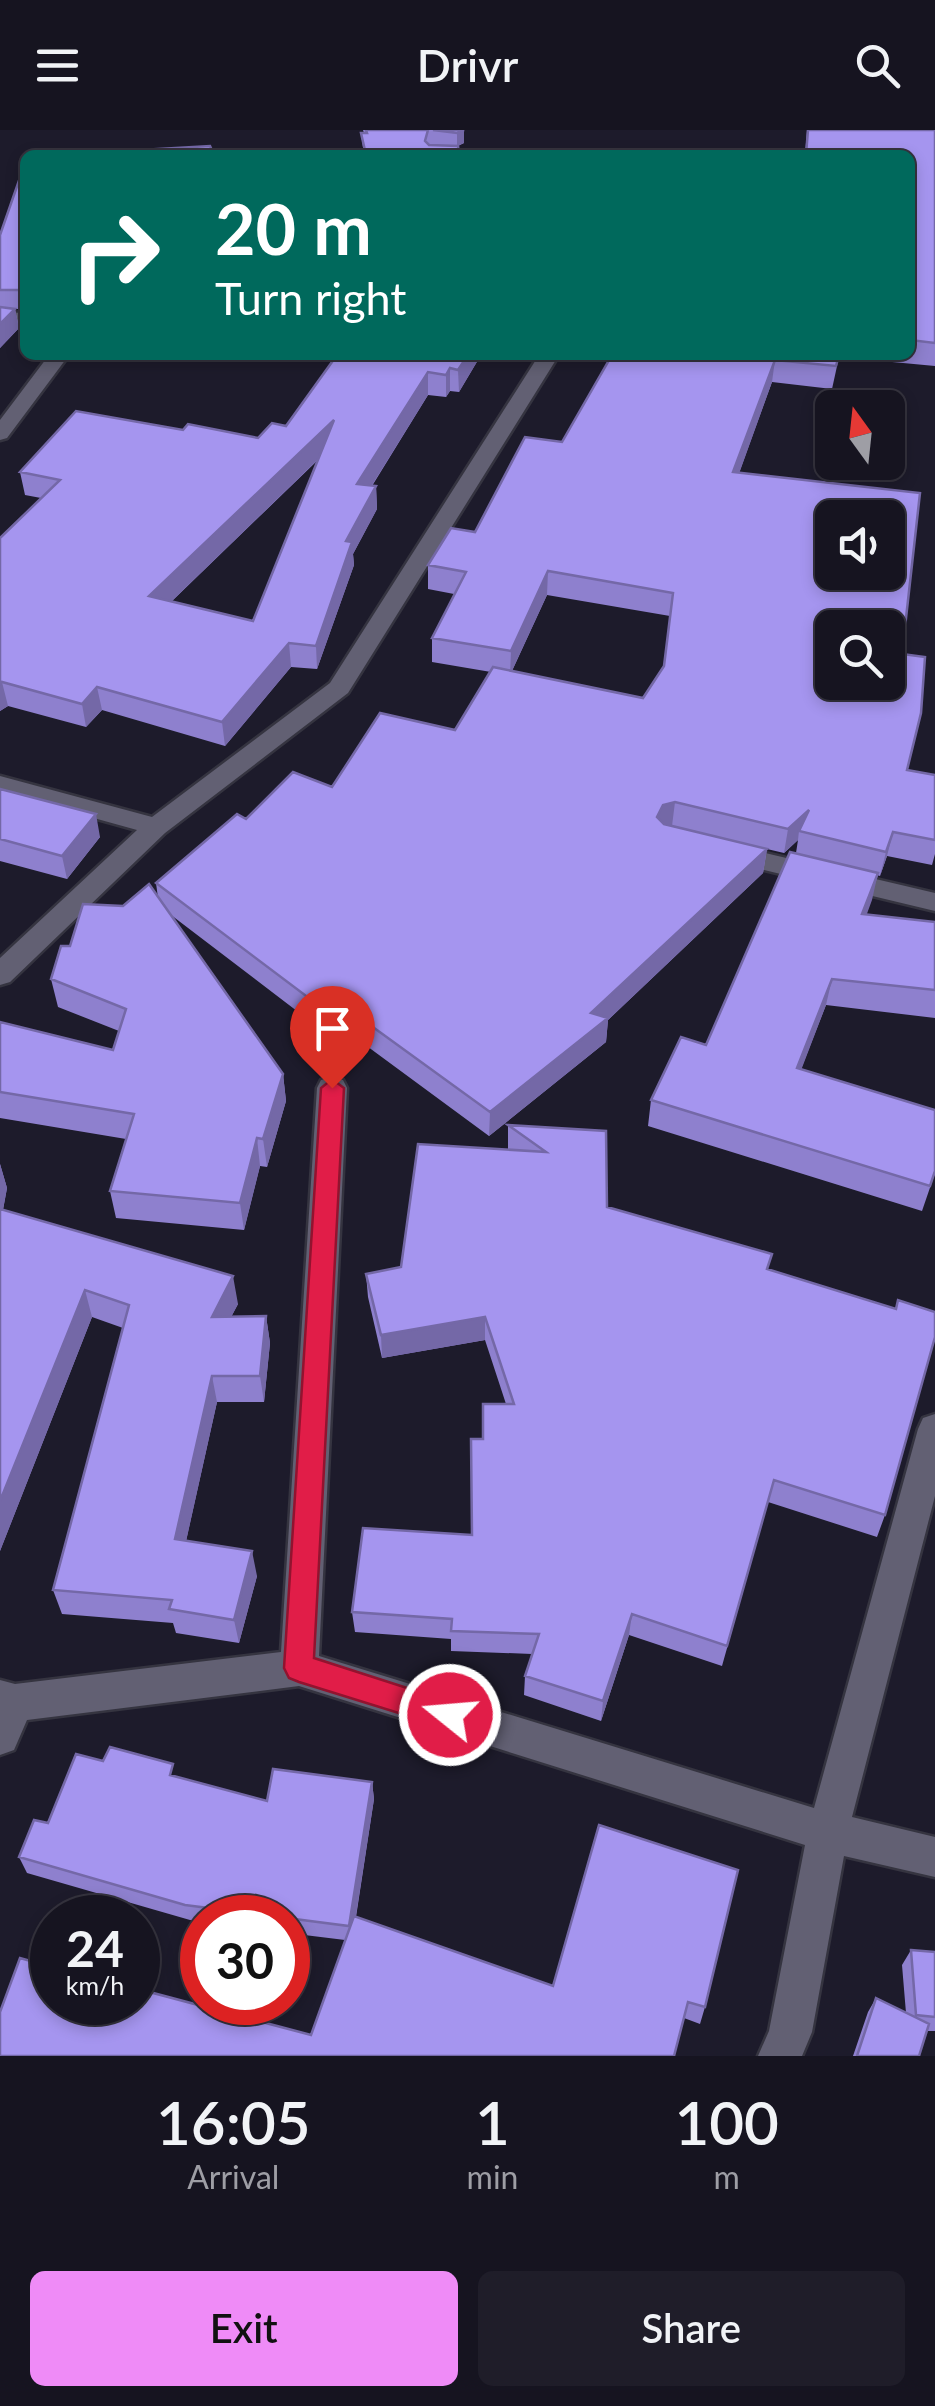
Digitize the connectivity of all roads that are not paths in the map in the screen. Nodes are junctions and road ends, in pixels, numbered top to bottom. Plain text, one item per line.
1 (55, 360) edge
2 (546, 360) edge
3 (0, 434) edge
4 (0, 784) edge
5 (156, 827) junction
6 (709, 848) edge
7 (935, 902) edge
8 (0, 975) edge
9 (332, 1088) dead end
10 (935, 1429) edge
11 (299, 1668) junction
12 (5, 1713) edge
13 (828, 1832) junction
14 (935, 1858) edge
15 (780, 2056) edge

1 - 3 street
2 - 5 street
4 - 5 street
5 - 8 street
6 - 7 street
9 - 11 street
10 - 13 street
11 - 12 street
11 - 13 street
13 - 14 street
13 - 15 street

